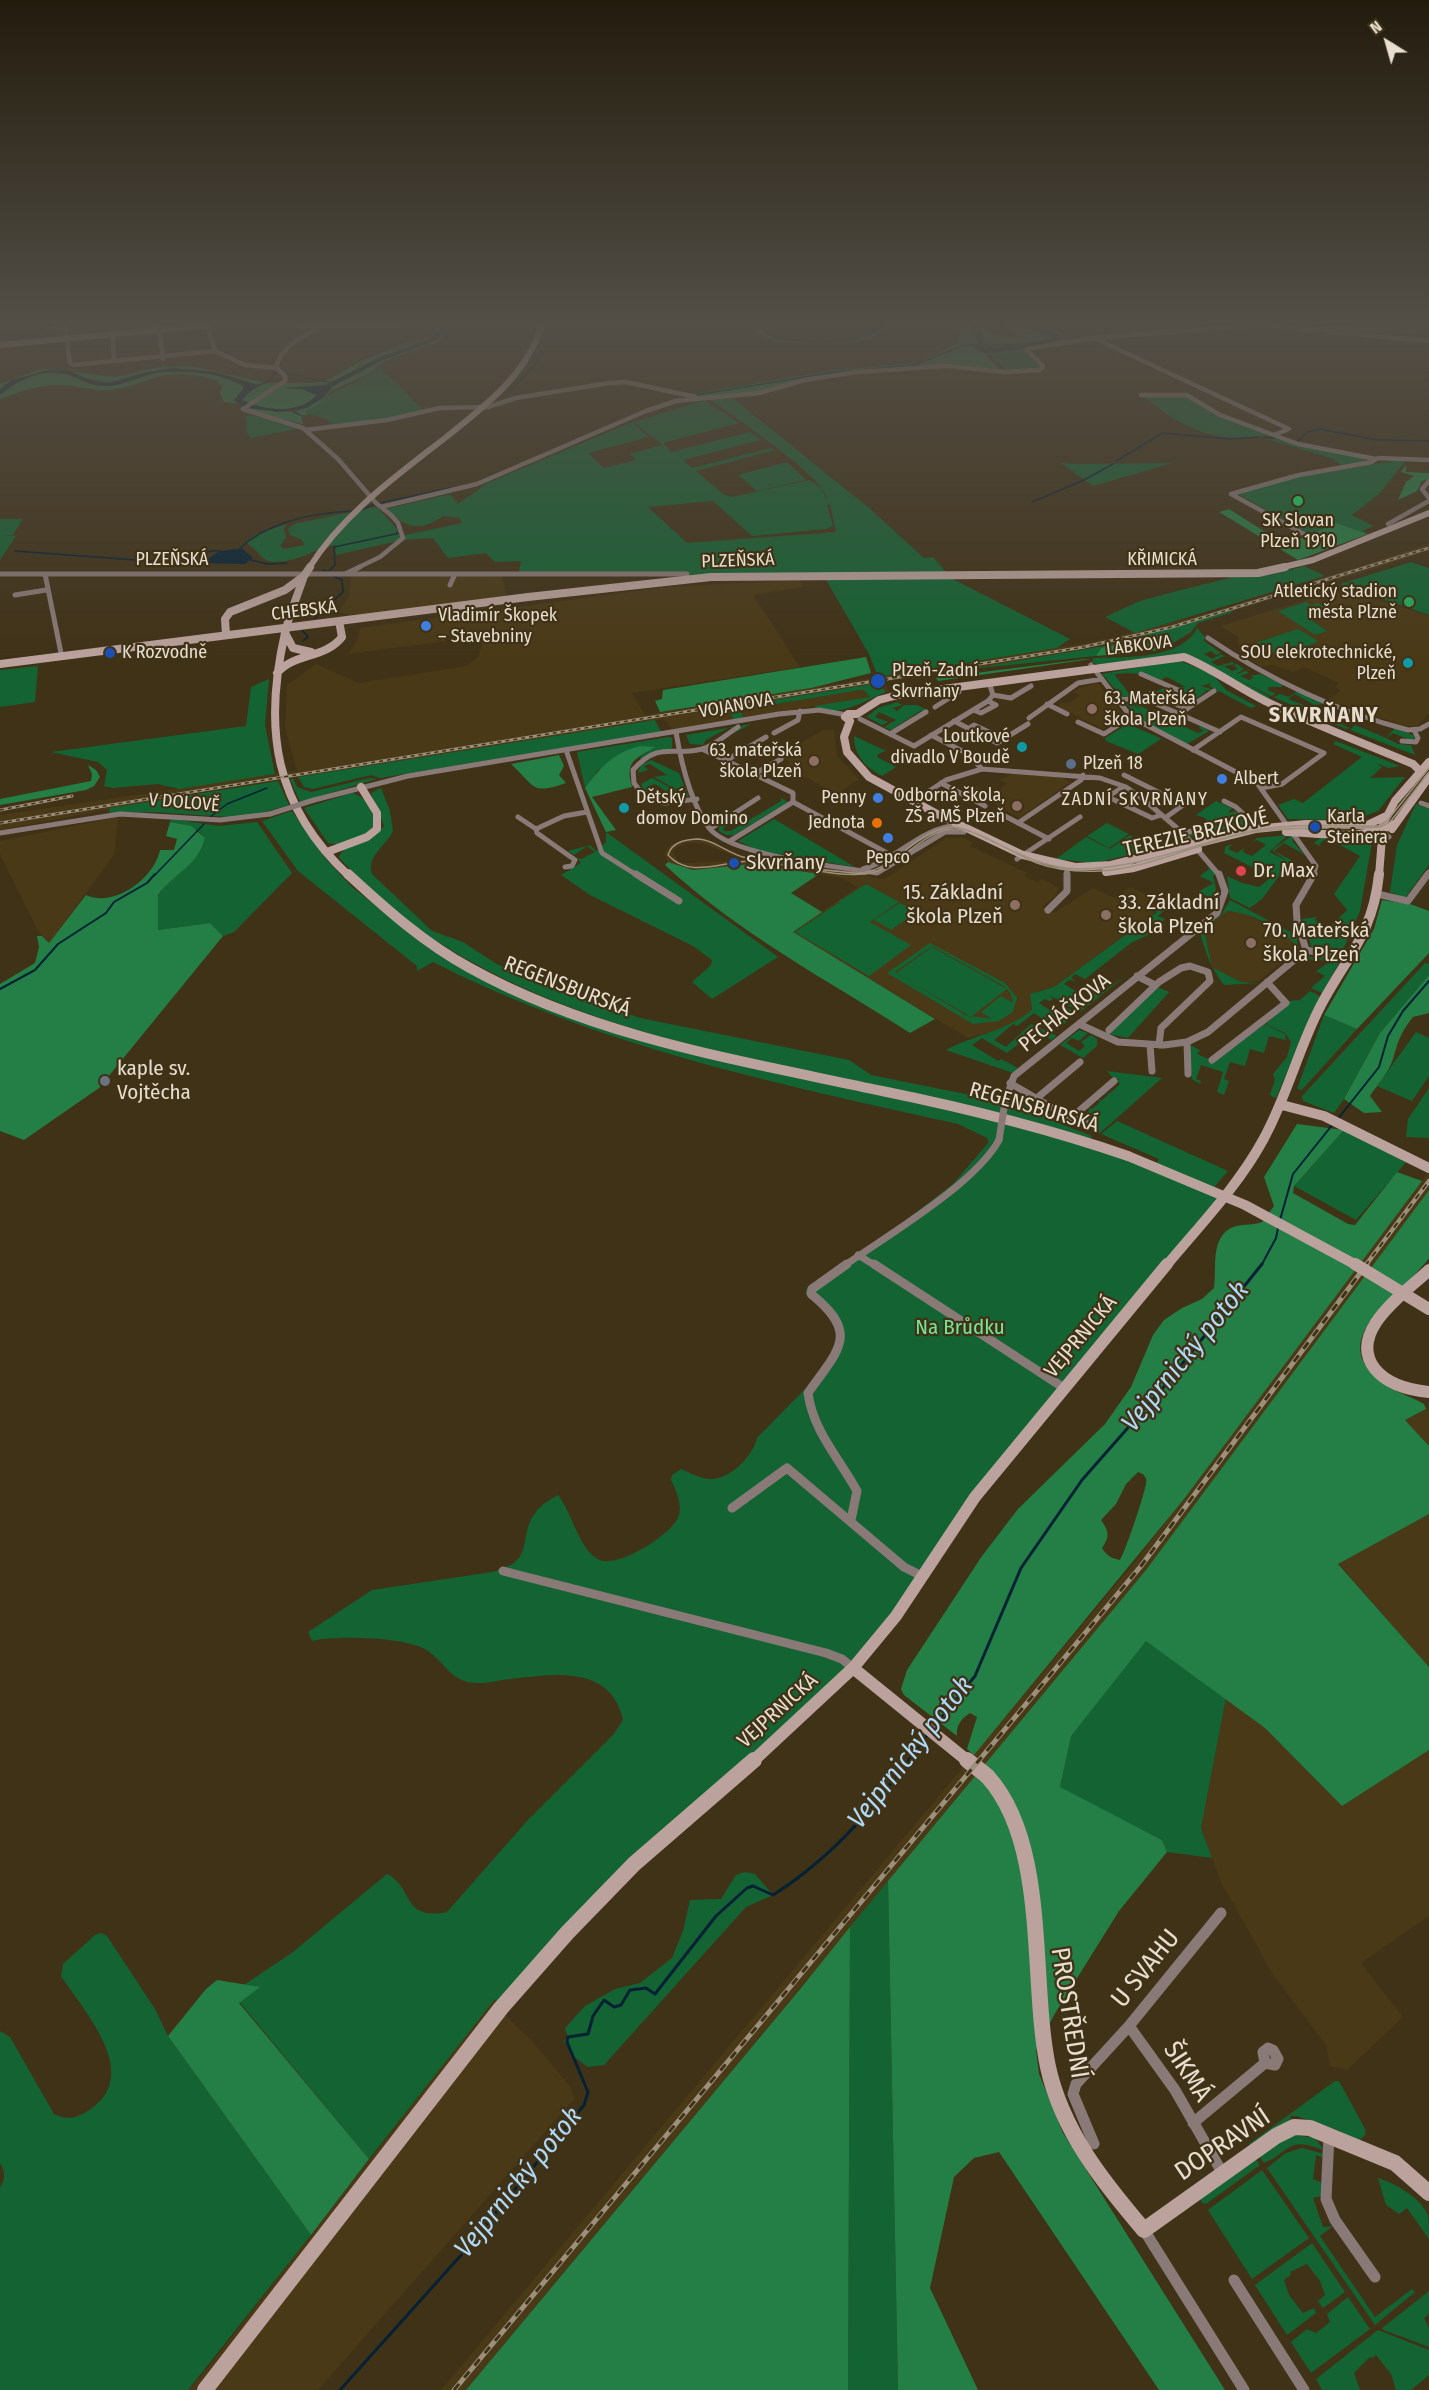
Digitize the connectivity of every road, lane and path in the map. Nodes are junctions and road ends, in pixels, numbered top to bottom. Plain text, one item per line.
1 (312, 437) edge
2 (444, 437) edge
3 (588, 437) edge
4 (1279, 437) edge
5 (1376, 459) junction
6 (1429, 460) edge
7 (1429, 481) edge
8 (1426, 486) edge
9 (1429, 499) edge
10 (381, 507) junction
11 (1429, 513) edge
12 (1388, 524) dead end
13 (1304, 534) dead end
14 (0, 574) edge
15 (45, 574) junction
16 (345, 574) junction
17 (455, 574) junction
18 (687, 574) dead end
19 (884, 574) joint
20 (601, 575) junction
21 (302, 579) junction
22 (450, 585) dead end
23 (611, 587) junction
24 (46, 590) junction
25 (15, 595) dead end
26 (264, 599) junction
27 (290, 615) junction
28 (339, 621) junction
29 (226, 635) junction
30 (285, 637) junction
31 (1208, 638) dead end
32 (332, 648) junction
33 (61, 653) dead end
34 (0, 664) edge
35 (1092, 667) junction
36 (1141, 674) dead end
37 (275, 679) junction
38 (1102, 679) junction
39 (989, 682) junction
40 (1163, 684) junction
41 (959, 686) junction
42 (1031, 686) dead end
43 (1178, 690) dead end
44 (1214, 691) dead end
45 (1151, 693) junction
46 (993, 695) junction
47 (1143, 698) junction
48 (1118, 700) junction
49 (1047, 704) junction
50 (934, 707) dead end
51 (1187, 709) junction
52 (800, 711) junction
53 (926, 712) dead end
54 (1067, 714) dead end
55 (1179, 714) junction
56 (858, 716) junction
57 (1131, 717) junction
58 (848, 718) junction
59 (954, 722) junction
60 (1078, 722) dead end
61 (887, 723) dead end
62 (1429, 724) edge
63 (738, 727) dead end
64 (879, 729) junction
65 (1414, 730) junction
66 (676, 732) junction
67 (1220, 732) junction
68 (774, 733) dead end
69 (890, 734) junction
70 (931, 735) junction
71 (766, 737) dead end
72 (1402, 741) dead end
73 (680, 749) junction
74 (702, 749) junction
75 (566, 750) junction
76 (1193, 750) junction
77 (781, 759) dead end
78 (724, 761) junction
79 (1427, 767) edge
80 (982, 769) junction
81 (756, 773) junction
82 (1083, 775) junction
83 (1124, 775) dead end
84 (941, 783) junction
85 (361, 787) junction
86 (1123, 787) junction
87 (1262, 788) junction
88 (1108, 797) junction
89 (758, 798) dead end
90 (697, 799) junction
91 (1190, 800) dead end
92 (914, 801) junction
93 (1224, 801) dead end
94 (794, 802) junction
95 (1148, 802) junction
96 (1098, 803) dead end
97 (1421, 803) dead end
98 (985, 806) dead end
99 (1429, 806) edge
100 (587, 812) junction
101 (999, 813) dead end
102 (939, 815) junction
103 (1163, 816) junction
104 (1386, 816) junction
105 (518, 817) dead end
106 (1080, 817) dead end
107 (1018, 823) junction
108 (1253, 823) dead end
109 (1210, 826) dead end
110 (947, 828) junction
111 (1289, 828) junction
112 (1368, 828) junction
113 (536, 829) junction
114 (711, 829) junction
115 (962, 829) junction
116 (0, 833) edge
117 (1181, 834) junction
118 (1049, 839) junction
119 (1384, 839) junction
120 (730, 841) junction
121 (1194, 846) junction
122 (327, 852) junction
123 (892, 855) junction
124 (1020, 857) junction
125 (900, 860) junction
126 (565, 867) dead end
127 (1067, 869) junction
128 (855, 870) junction
129 (1429, 872) edge
130 (1377, 894) junction
131 (678, 901) dead end
132 (1048, 910) dead end
133 (1306, 950) junction
134 (1350, 959) junction
135 (1137, 976) junction
136 (1267, 982) junction
137 (1155, 986) junction
138 (1079, 1024) junction
139 (1109, 1030) dead end
140 (1187, 1042) junction
141 (1150, 1045) junction
142 (1159, 1045) junction
143 (1212, 1060) dead end
144 (1080, 1062) dead end
145 (1152, 1071) dead end
146 (1188, 1074) dead end
147 (1012, 1079) junction
148 (1114, 1081) dead end
149 (1037, 1098) junction
150 (1282, 1104) junction
151 (1071, 1118) junction
152 (1086, 1123) dead end
153 (1429, 1168) edge
154 (858, 1255) junction
155 (1429, 1270) edge
156 (1429, 1309) edge
157 (1064, 1388) junction
158 (1429, 1392) edge
159 (732, 1508) dead end
160 (851, 1520) junction
161 (503, 1571) dead end
162 (922, 1576) junction
163 (854, 1668) junction
164 (1221, 1913) dead end
165 (1130, 2026) junction
166 (1265, 2063) dead end
167 (1193, 2123) junction
168 (1329, 2136) junction
169 (1094, 2144) dead end
170 (1223, 2175) junction
171 (1429, 2193) edge
172 (1144, 2230) junction
173 (1375, 2277) dead end
174 (1234, 2280) dead end
175 (205, 2390) edge
176 (1244, 2390) edge
177 (1304, 2390) edge

1 - 10 street
2 - 21 main road, REGENSBURSKÁ, bridge
3 - 10 street
4 - 5 street
5 - 6 street
5 - 13 street
7 - 8 street
8 - 9 street
9 - 12 street
10 - 16 street, PLZEŇSKÁ
11 - 19 main road, KŘIMICKÁ
14 - 15 street, PLZEŇSKÁ
15 - 16 street, PLZEŇSKÁ
15 - 24 street
16 - 17 street, PLZEŇSKÁ
17 - 20 street, PLZEŇSKÁ
17 - 22 street
18 - 20 street, PLZEŇSKÁ
19 - 23 main road, PLZEŇSKÁ
20 - 23 street
21 - 26 main road
21 - 27 main road, REGENSBURSKÁ
23 - 28 main road, CHEBSKÁ
24 - 25 street
24 - 33 street
26 - 27 main road
26 - 29 main road
27 - 30 main road, REGENSBURSKÁ, bridge
28 - 29 main road, CHEBSKÁ
28 - 32 main road
29 - 34 main road, CHEBSKÁ
30 - 32 main road
30 - 37 main road, REGENSBURSKÁ
31 - 65 street
32 - 37 main road
35 - 38 street
35 - 39 main road, LÁBKOVA
35 - 79 main road, LÁBKOVA
36 - 40 street, LÁBKOVA
37 - 122 main road, REGENSBURSKÁ
38 - 48 street
38 - 49 street
39 - 41 main road, LÁBKOVA
39 - 46 street
40 - 43 street, LÁBKOVA
40 - 45 street, LÁBKOVA
41 - 50 street
41 - 56 main road, LÁBKOVA
42 - 46 street
44 - 51 street
45 - 47 street, LÁBKOVA
45 - 51 street
46 - 59 street
47 - 48 street
47 - 55 street
48 - 57 street
49 - 54 street
49 - 59 street
51 - 55 street
52 - 58 street, VOJANOVA
52 - 66 street, VOJANOVA
52 - 68 street, VOJANOVA
53 - 69 street
55 - 67 street
56 - 58 main road, LÁBKOVA
56 - 64 street
57 - 60 street
57 - 76 street
58 - 92 main road
59 - 70 street
61 - 64 street
62 - 65 street
63 - 74 street, VOJANOVA
64 - 69 street
65 - 72 street
66 - 73 street, VOJANOVA
66 - 75 street, VOJANOVA
67 - 76 street
67 - 87 street
69 - 70 street
70 - 80 street
71 - 78 street, VOJANOVA
73 - 74 street, VOJANOVA
73 - 90 street, VOJANOVA
73 - 90 street, VOJANOVA
74 - 78 street, VOJANOVA
75 - 85 street, VOJANOVA
75 - 100 street
76 - 87 street
77 - 81 street
78 - 81 street, VOJANOVA
79 - 104 main road, VEJPRNICKÁ
79 - 119 main road, VEJPRNICKÁ
80 - 82 street
80 - 84 street
81 - 94 street, VOJANOVA
82 - 86 street
82 - 107 street
83 - 95 street
84 - 92 street
84 - 98 street
85 - 116 street, V DOLOVĚ, bridge
85 - 122 main road
86 - 88 street
86 - 95 street
87 - 111 street
88 - 96 street
88 - 103 street
89 - 114 street
90 - 114 street, VOJANOVA
91 - 103 street
92 - 102 main road
93 - 108 street
94 - 120 street
94 - 123 street
95 - 103 street
97 - 99 street
100 - 113 street
100 - 131 street
101 - 107 street
102 - 110 main road
102 - 115 main road
103 - 117 street
104 - 112 main road, TEREZIE BRZKOVÉ
104 - 119 main road, VEJPRNICKÁ
105 - 113 street
106 - 118 street
107 - 118 street
109 - 117 street
110 - 115 main road
110 - 123 street
110 - 125 street
111 - 112 main road, TEREZIE BRZKOVÉ
111 - 121 main road, TEREZIE BRZKOVÉ
111 - 133 street
112 - 119 main road, TEREZIE BRZKOVÉ
113 - 126 street
114 - 120 street
115 - 124 main road, TEREZIE BRZKOVÉ
117 - 121 street
118 - 124 street
119 - 130 main road, VEJPRNICKÁ
120 - 128 street
121 - 127 main road, TEREZIE BRZKOVÉ
121 - 135 street, PECHÁČKOVA
122 - 156 main road, REGENSBURSKÁ, bridge
123 - 125 street
123 - 128 street
124 - 127 main road, TEREZIE BRZKOVÉ
125 - 128 street
127 - 132 street
129 - 130 street
130 - 134 main road, VEJPRNICKÁ
133 - 134 street
133 - 136 street
134 - 150 main road, VEJPRNICKÁ
135 - 137 street, PECHÁČKOVA
135 - 138 street, PECHÁČKOVA
136 - 140 street
136 - 143 street
137 - 139 street, PECHÁČKOVA
137 - 142 street, PECHÁČKOVA
138 - 141 street
138 - 147 street, PECHÁČKOVA
140 - 142 street
140 - 146 street
141 - 142 street
141 - 145 street
144 - 149 street
147 - 149 street
147 - 154 street, bridge
148 - 151 street
149 - 151 street
150 - 153 main road
150 - 157 main road, VEJPRNICKÁ
151 - 152 street
154 - 157 street
154 - 160 street
155 - 158 main road
157 - 162 main road, VEJPRNICKÁ
159 - 160 street
160 - 162 street
161 - 163 street
162 - 163 main road, VEJPRNICKÁ
163 - 172 main road, PROSTŘEDNÍ
163 - 175 main road, VEJPRNICKÁ
164 - 165 street, U SVAHU
165 - 167 street, ŠIKMÁ
165 - 169 street, U SVAHU
166 - 167 street, DOPRAVNÍ
167 - 170 street, ŠIKMÁ
168 - 170 main road, DOPRAVNÍ
168 - 171 main road, DOPRAVNÍ
168 - 173 street
170 - 172 main road, DOPRAVNÍ
172 - 176 street, PROSTŘEDNÍ
174 - 177 street

